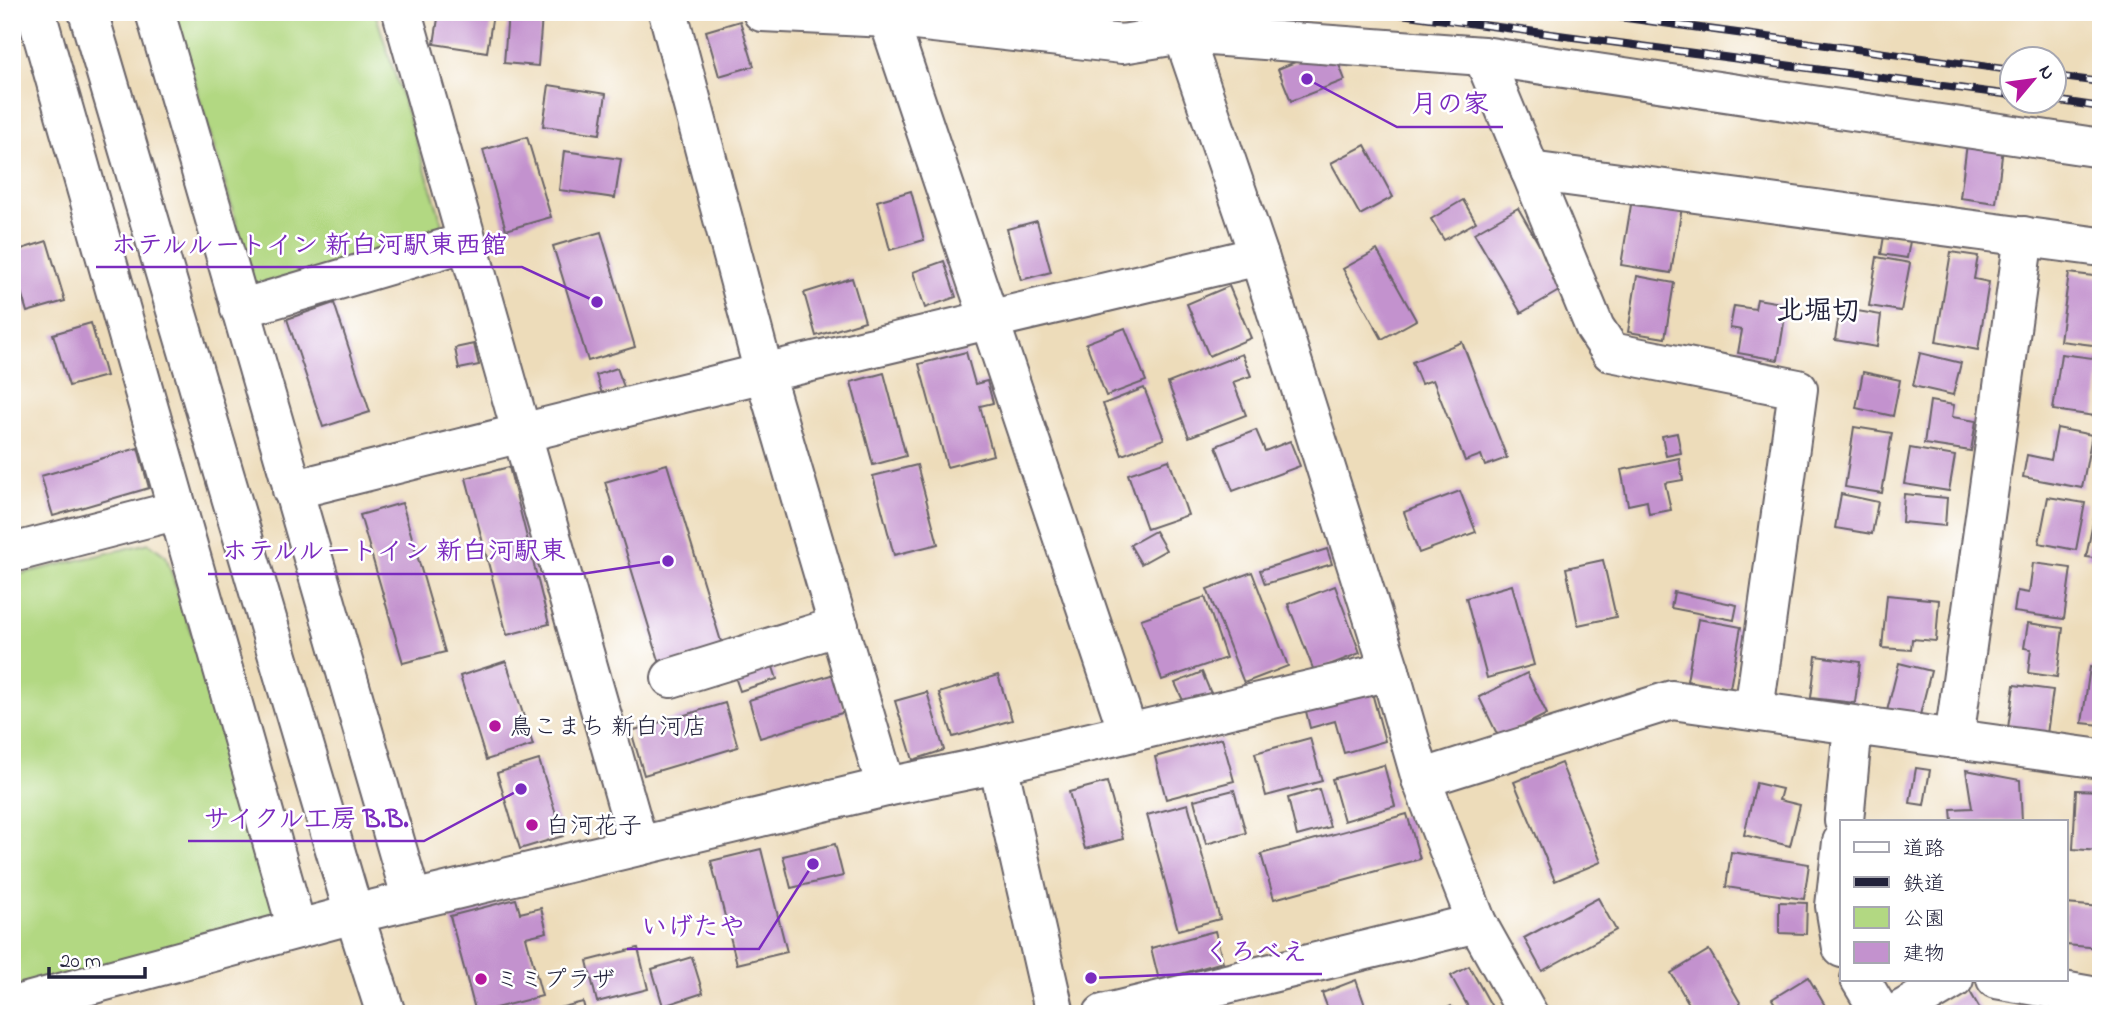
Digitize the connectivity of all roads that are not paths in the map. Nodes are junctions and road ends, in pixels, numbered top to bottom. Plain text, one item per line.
1 (36, 12) edge
2 (88, 12) edge
3 (155, 12) edge
4 (402, 12) edge
5 (668, 12) edge
6 (762, 12) edge
7 (888, 18) junction
8 (1180, 23) edge
9 (1483, 56) junction
10 (2101, 148) edge
11 (1530, 171) junction
12 (2024, 236) junction
13 (467, 242) junction
14 (2101, 247) edge
15 (1259, 256) junction
16 (240, 309) junction
17 (990, 320) junction
18 (764, 373) junction
19 (521, 434) junction
20 (292, 490) junction
21 (178, 510) junction
22 (12, 553) edge
23 (839, 626) junction
24 (1390, 671) junction
25 (671, 678) dead end
26 (1754, 711) junction
27 (1853, 725) junction
28 (1128, 732) junction
29 (1954, 739) junction
30 (2101, 759) edge
31 (998, 764) junction
32 (1421, 779) junction
33 (886, 787) junction
34 (1844, 820) edge
35 (639, 846) junction
36 (1840, 860) edge
37 (412, 900) junction
38 (354, 914) junction
39 (1476, 923) junction
40 (297, 929) junction
41 (1840, 936) edge
42 (1861, 981) edge
43 (1951, 981) edge
44 (2007, 981) edge
45 (2101, 1004) edge
46 (12, 1006) edge
47 (386, 1014) edge
48 (1055, 1014) edge
49 (1103, 1014) edge
50 (1528, 1014) edge
51 (1881, 1014) edge
52 (1895, 1014) edge

1 - 21 street
2 - 38 street
3 - 16 street
4 - 13 street
5 - 18 street
6 - 7 street
7 - 8 street
7 - 17 street
8 - 9 street
8 - 15 street
9 - 10 street
9 - 11 street
11 - 12 street
11 - 26 street
12 - 14 street
12 - 29 street
13 - 16 street
13 - 19 street
15 - 17 street
15 - 24 street
16 - 20 street
17 - 18 street
17 - 28 street
18 - 19 street
18 - 23 street
19 - 20 street
19 - 35 street
20 - 37 street
21 - 22 street
21 - 40 street
23 - 25 street
23 - 33 street
24 - 28 street
24 - 32 street
26 - 27 street
26 - 32 street
27 - 29 street
27 - 34 street
28 - 31 street
29 - 30 street
31 - 33 street
31 - 48 street
32 - 39 street
33 - 35 street
35 - 37 street
36 - 41 street
37 - 38 street
38 - 40 street
38 - 47 street
39 - 49 street
39 - 50 street
40 - 46 street
42 - 51 street
43 - 52 street
44 - 45 street

